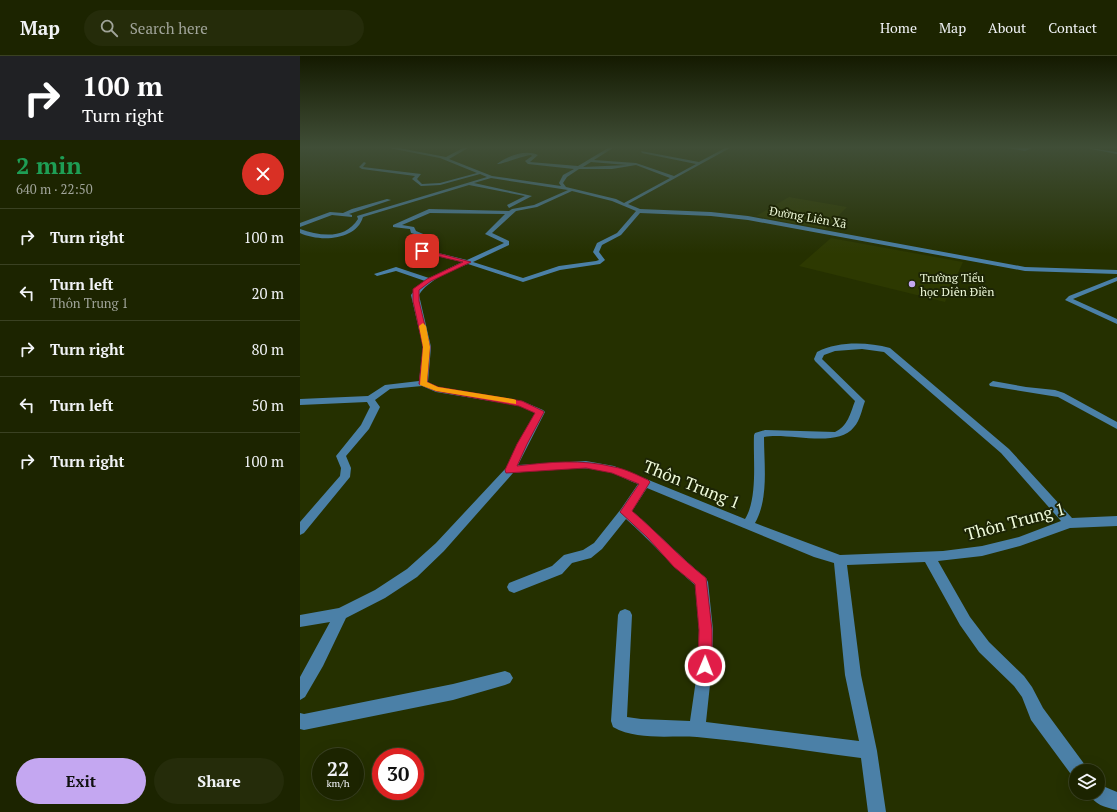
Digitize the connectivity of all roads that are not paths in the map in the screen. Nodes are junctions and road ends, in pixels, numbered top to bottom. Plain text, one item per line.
1 (419, 183) edge
2 (443, 183) edge
3 (528, 183) edge
4 (561, 183) edge
5 (662, 183) edge
6 (468, 184) joint
7 (450, 189) junction
8 (567, 190) junction
9 (401, 198) dead end
10 (394, 199) dead end
11 (625, 204) junction
12 (520, 208) junction
13 (639, 211) junction
14 (510, 213) junction
15 (344, 215) junction
16 (359, 217) junction
17 (300, 224) edge
18 (300, 232) edge
19 (468, 262) junction
20 (1117, 272) edge
21 (377, 274) dead end
22 (1117, 279) edge
23 (429, 280) junction
24 (1117, 322) edge
25 (423, 384) junction
26 (993, 384) dead end
27 (370, 399) junction
28 (300, 402) edge
29 (1117, 426) edge
30 (510, 470) junction
31 (645, 482) junction
32 (626, 512) junction
33 (1117, 521) edge
34 (1069, 523) junction
35 (748, 525) junction
36 (300, 530) edge
37 (930, 557) junction
38 (840, 560) junction
39 (514, 587) dead end
40 (341, 614) junction
41 (625, 615) dead end
42 (300, 621) edge
43 (505, 678) dead end
44 (300, 692) edge
45 (301, 724) edge
46 (698, 729) junction
47 (869, 751) junction
48 (1074, 764) edge
49 (1105, 798) edge
50 (1117, 801) edge
51 (877, 812) edge

1 - 2 street
3 - 8 street, Đường Liên Xã
4 - 8 street
5 - 11 street
6 - 7 street
6 - 12 street
7 - 9 street
7 - 16 street
8 - 11 street, Đường Liên Xã
8 - 12 street
10 - 15 street
11 - 13 street, Đường Liên Xã
12 - 14 street
13 - 19 street
13 - 20 street, Đường Liên Xã
14 - 19 street
14 - 19 street
15 - 16 street
15 - 17 street
16 - 18 street
19 - 23 street
21 - 23 street
22 - 24 street
23 - 25 street
25 - 27 street
25 - 30 street
26 - 29 street
27 - 28 street
27 - 36 street
30 - 31 street, Thôn Trung 1
30 - 40 street
31 - 32 street
31 - 35 street, Thôn Trung 1
32 - 39 street
32 - 46 street
33 - 34 street, Thôn Trung 1
34 - 35 street
34 - 37 street, Thôn Trung 1
35 - 38 street, Thôn Trung 1
37 - 38 street, Thôn Trung 1
37 - 48 street
38 - 47 street
40 - 42 street
40 - 44 street
41 - 46 street
43 - 45 street
46 - 47 street
47 - 51 street
49 - 50 street

